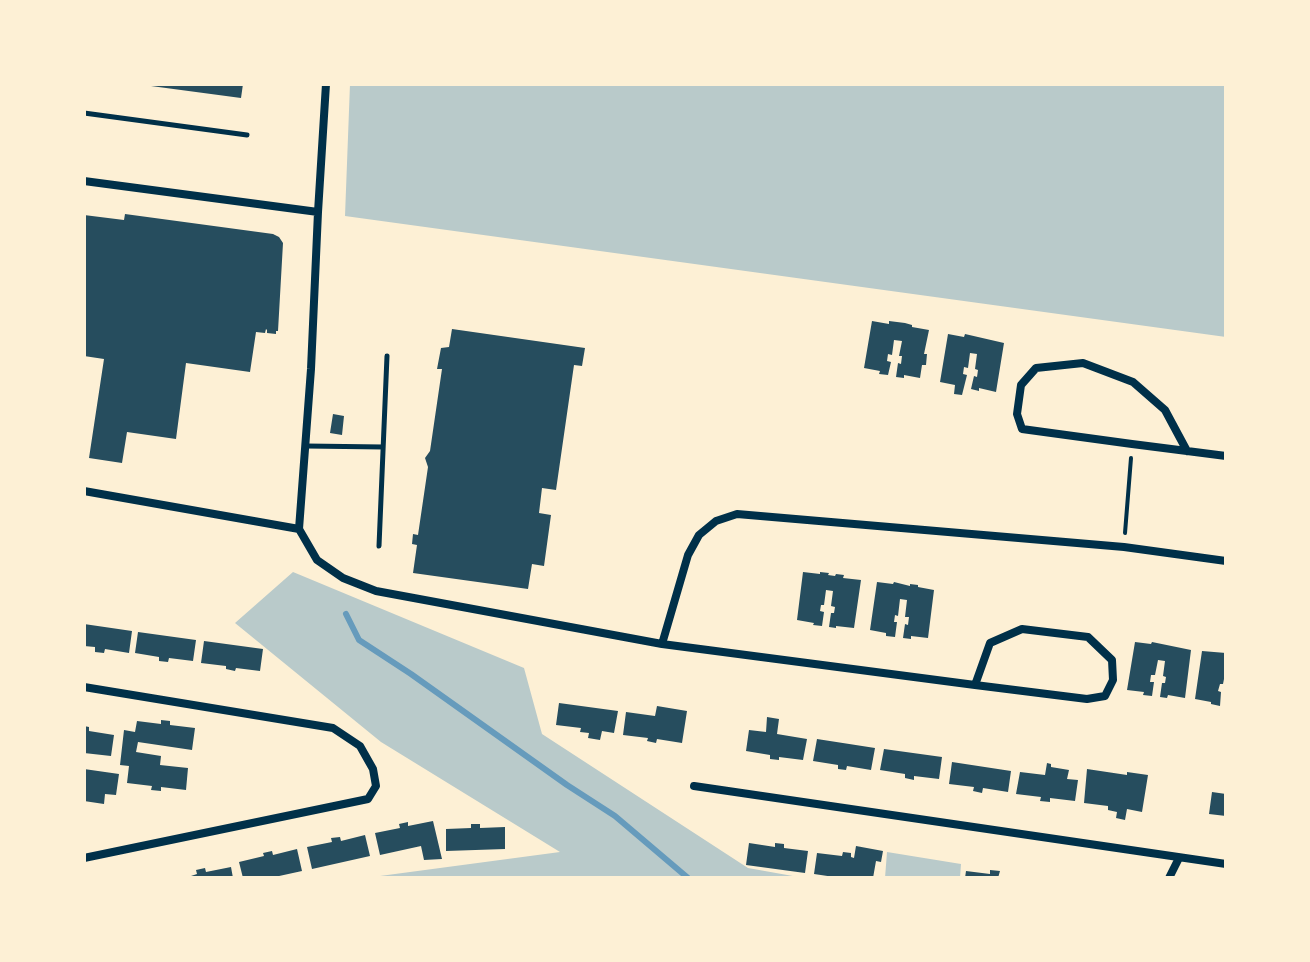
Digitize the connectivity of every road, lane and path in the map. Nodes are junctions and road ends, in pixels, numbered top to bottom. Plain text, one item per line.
1 (326, 84) edge
2 (84, 113) edge
3 (247, 135) dead end
4 (84, 181) edge
5 (318, 212) junction
6 (387, 356) dead end
7 (1132, 444) junction
8 (306, 446) junction
9 (383, 447) junction
10 (1187, 451) junction
11 (1226, 456) edge
12 (84, 491) edge
13 (299, 529) junction
14 (379, 546) dead end
15 (1124, 547) junction
16 (1226, 561) edge
17 (662, 644) junction
18 (975, 685) junction
19 (84, 687) edge
20 (694, 786) dead end
21 (84, 858) edge
22 (1179, 858) junction
23 (1226, 864) edge
24 (1169, 878) edge

1 - 5 street
2 - 3 lane
4 - 5 street
5 - 8 street
6 - 9 lane
7 - 10 street
7 - 10 street
7 - 15 path
8 - 9 lane
8 - 13 street
9 - 14 lane
10 - 11 street
12 - 13 street
13 - 17 street
15 - 16 street
15 - 17 street
17 - 18 street
18 - 18 street
19 - 21 street
20 - 22 street
22 - 23 street
22 - 24 street

